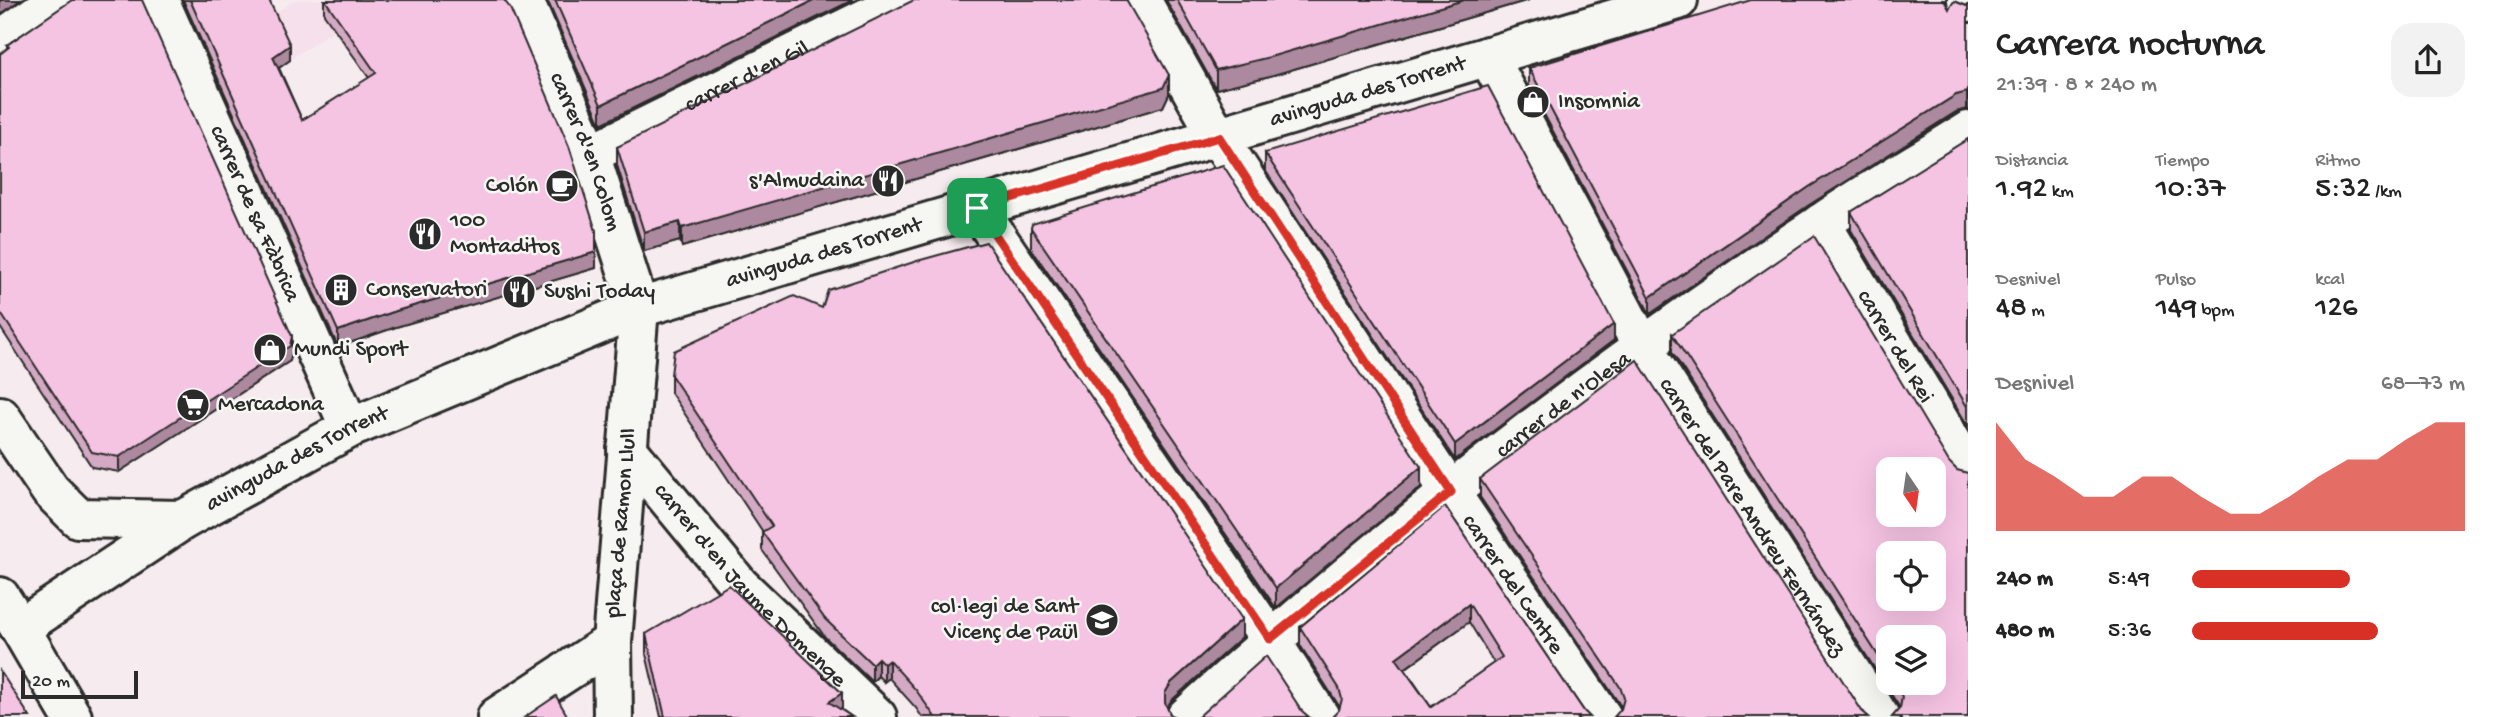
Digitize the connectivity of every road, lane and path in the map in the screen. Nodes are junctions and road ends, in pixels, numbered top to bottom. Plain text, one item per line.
1 (57, 0) edge
2 (159, 0) edge
3 (520, 0) edge
4 (904, 0) edge
5 (1141, 0) edge
6 (1678, 0) edge
7 (0, 40) edge
8 (1488, 56) junction
9 (1968, 131) edge
10 (1219, 137) junction
11 (590, 154) junction
12 (977, 208) junction
13 (1821, 223) junction
14 (639, 309) junction
15 (1642, 346) junction
16 (0, 416) edge
17 (350, 428) junction
18 (627, 449) junction
19 (1968, 469) edge
20 (1451, 492) junction
21 (183, 520) junction
22 (10, 612) edge
23 (1270, 639) junction
24 (612, 642) junction
25 (72, 717) edge
26 (497, 717) edge
27 (614, 717) edge
28 (877, 717) edge
29 (1186, 717) edge
30 (1320, 717) edge
31 (1602, 717) edge
32 (1880, 717) edge

1 - 7 street
2 - 17 street, carrer de sa Fàbrica
3 - 11 street, carrer d'en Colom
4 - 11 street, carrer d'en Gil
5 - 10 street, carrer del Centre
6 - 8 street, avinguda des Torrent
8 - 10 street, avinguda des Torrent
8 - 15 street, carrer del Pare Andreu Fernández
9 - 13 street, carrer de n'Olesa
10 - 12 street, avinguda des Torrent
10 - 20 street, carrer del Centre
11 - 14 street, carrer d'en Colom
12 - 14 street, avinguda des Torrent
12 - 23 street
13 - 15 street, carrer de n'Olesa
13 - 19 street, carrer del Rei
14 - 17 street, avinguda des Torrent
14 - 18 street, plaça de Ramon Llull
15 - 20 street, carrer de n'Olesa
15 - 32 street, carrer del Pare Andreu Fernández
16 - 21 street
17 - 21 street, avinguda des Torrent
18 - 24 street, plaça de Ramon Llull
18 - 28 street, carrer d'en Jaume Domenge
20 - 23 street, carrer de n'Olesa
20 - 31 street, carrer del Centre
21 - 22 street, avinguda des Torrent
22 - 25 street
23 - 29 street, carrer de n'Olesa
23 - 30 street
24 - 26 street, plaça de Ramon Llull
24 - 27 street

